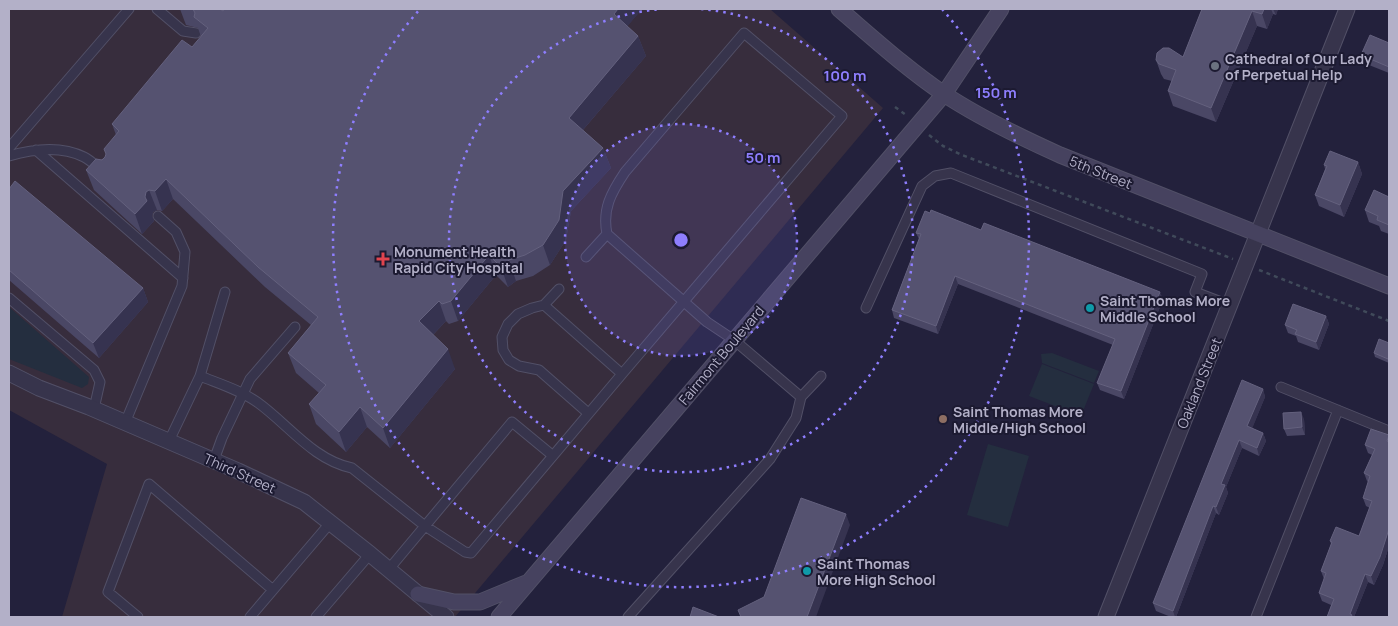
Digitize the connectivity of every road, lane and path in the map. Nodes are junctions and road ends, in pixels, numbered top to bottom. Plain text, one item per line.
1 (129, 9) edge
2 (157, 9) edge
3 (839, 9) edge
4 (1001, 9) edge
5 (1347, 9) edge
6 (196, 33) edge
7 (944, 94) junction
8 (895, 107) dead end
9 (918, 126) junction
10 (9, 148) edge
11 (36, 150) junction
12 (9, 156) edge
13 (107, 174) edge
14 (158, 216) dead end
15 (607, 234) junction
16 (1257, 235) junction
17 (586, 257) dead end
18 (1246, 264) junction
19 (183, 278) junction
20 (1389, 286) edge
21 (559, 289) dead end
22 (226, 292) dead end
23 (9, 298) edge
24 (683, 301) junction
25 (544, 305) junction
26 (1229, 305) junction
27 (866, 308) dead end
28 (1389, 321) edge
29 (295, 327) dead end
30 (734, 340) junction
31 (9, 373) edge
32 (622, 374) junction
33 (200, 376) junction
34 (821, 376) dead end
35 (1281, 387) dead end
36 (243, 393) junction
37 (800, 397) junction
38 (94, 410) junction
39 (1338, 410) junction
40 (588, 413) junction
41 (125, 423) junction
42 (1389, 431) edge
43 (169, 441) junction
44 (552, 455) junction
45 (214, 460) junction
46 (331, 522) junction
47 (425, 526) junction
48 (370, 554) junction
49 (389, 569) junction
50 (530, 581) junction
51 (272, 590) junction
52 (418, 594) junction
53 (138, 617) edge
54 (250, 617) edge
55 (316, 617) edge
56 (446, 617) edge
57 (499, 617) edge
58 (628, 617) edge
59 (1106, 617) edge
60 (1256, 617) edge

1 - 10 lane
2 - 6 lane
3 - 7 street, 5th Street
4 - 7 street, Fairmont Boulevard
5 - 16 street, Oakland Street
7 - 9 street, Fairmont Boulevard
7 - 16 street, 5th Street
8 - 9 path
9 - 18 path
9 - 30 street, Fairmont Boulevard
11 - 12 lane
11 - 13 lane
11 - 19 lane
14 - 19 lane
15 - 17 lane
15 - 24 lane
15 - 24 lane
16 - 18 street, Oakland Street
16 - 20 street, 5th Street
18 - 26 street, Oakland Street
18 - 28 path
19 - 41 lane
21 - 25 lane
22 - 33 lane
23 - 38 lane
24 - 30 lane
24 - 32 lane
25 - 32 lane
25 - 40 lane
26 - 27 lane
26 - 59 street, Oakland Street
29 - 36 lane
30 - 37 lane
30 - 50 street, Fairmont Boulevard
31 - 38 street, Third Street
32 - 40 lane
33 - 36 lane
33 - 43 lane
34 - 37 lane
35 - 39 lane
36 - 45 lane
36 - 47 lane
37 - 58 lane
38 - 41 street, Third Street
39 - 42 lane
39 - 60 lane
40 - 44 lane
41 - 43 street, Third Street
43 - 45 street, Third Street
44 - 47 lane
44 - 47 lane
45 - 46 street, Third Street
46 - 48 street, Third Street
46 - 51 lane
47 - 49 lane
48 - 49 street, Third Street
48 - 55 lane
49 - 52 street, Third Street
50 - 52 street
50 - 57 street, Fairmont Boulevard
51 - 53 lane
51 - 54 lane
52 - 56 street, Third Street

